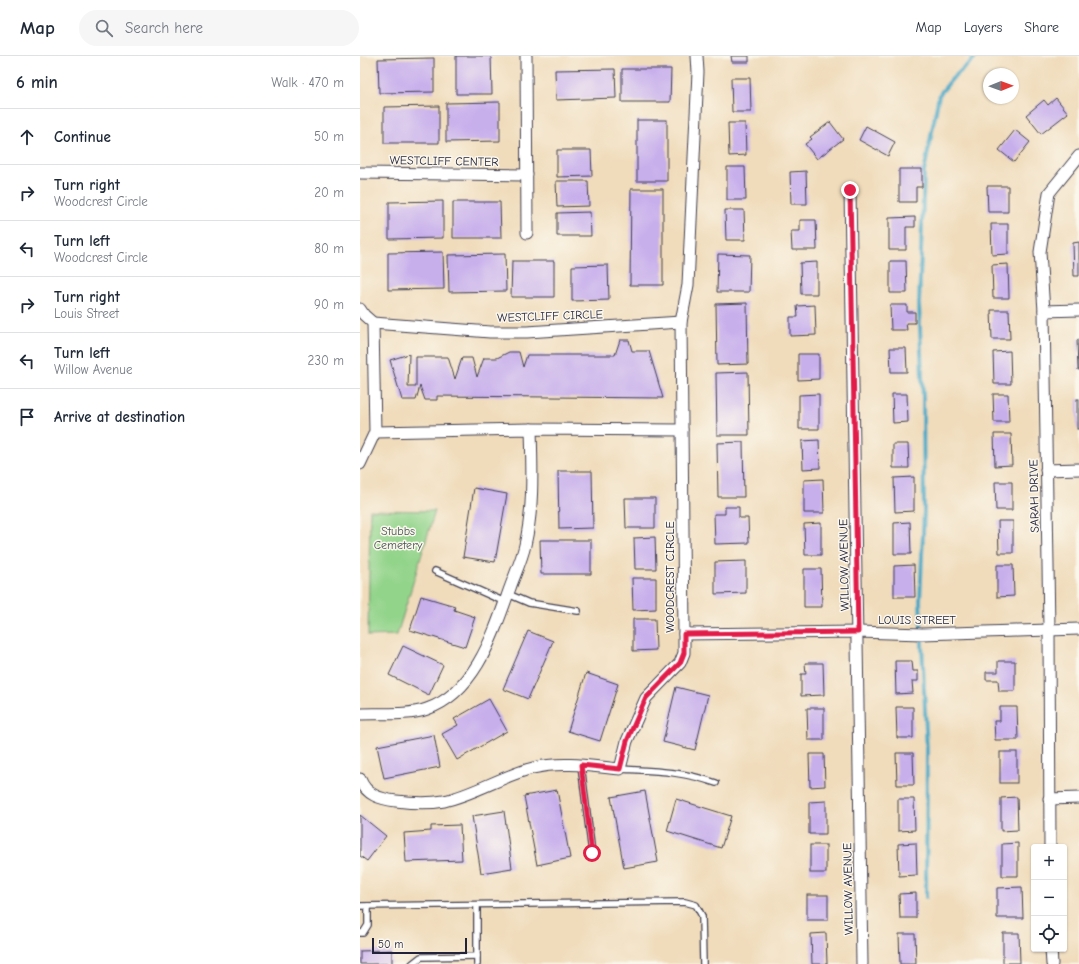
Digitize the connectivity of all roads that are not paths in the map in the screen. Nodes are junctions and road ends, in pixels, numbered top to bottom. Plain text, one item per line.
1 (526, 56) edge
2 (697, 56) edge
3 (1079, 156) edge
4 (360, 173) edge
5 (527, 175) junction
6 (850, 190) dead end
7 (527, 233) dead end
8 (360, 309) edge
9 (1079, 310) edge
10 (1044, 311) junction
11 (681, 322) junction
12 (373, 323) junction
13 (531, 429) junction
14 (682, 430) junction
15 (374, 432) junction
16 (360, 464) edge
17 (1079, 469) edge
18 (1046, 470) junction
19 (435, 572) dead end
20 (506, 598) junction
21 (578, 610) dead end
22 (1049, 629) junction
23 (1079, 629) edge
24 (858, 632) junction
25 (684, 634) junction
26 (360, 714) edge
27 (581, 765) junction
28 (620, 769) junction
29 (360, 779) edge
30 (716, 783) dead end
31 (1079, 798) edge
32 (1049, 799) junction
33 (1050, 844) edge
34 (592, 853) dead end
35 (477, 905) junction
36 (360, 906) edge
37 (368, 906) junction
38 (360, 933) edge
39 (1051, 952) edge
40 (477, 956) junction
41 (412, 964) edge
42 (477, 964) edge
43 (703, 964) edge
44 (862, 964) edge
45 (1052, 964) edge

1 - 5 street
2 - 11 street
3 - 10 street, SARAH DRIVE
4 - 5 street, WESTCLIFF CENTER
5 - 7 street
6 - 24 street, WILLOW AVENUE
8 - 12 street
9 - 10 street
10 - 18 street, SARAH DRIVE
11 - 12 street, WESTCLIFF CIRCLE
11 - 14 street
12 - 15 street
13 - 14 street
13 - 15 street
13 - 20 street
14 - 25 street, WOODCREST CIRCLE
15 - 16 street
17 - 18 street
18 - 22 street, SARAH DRIVE
19 - 20 lane
20 - 21 lane
20 - 26 street
22 - 23 street, LOUIS STREET
22 - 24 street, LOUIS STREET
22 - 32 street, SARAH DRIVE
24 - 25 street, LOUIS STREET
24 - 44 street, WILLOW AVENUE
25 - 28 street, WOODCREST CIRCLE
27 - 28 street
27 - 29 street
27 - 34 lane
28 - 30 lane
31 - 32 street
32 - 33 street, SARAH DRIVE
35 - 37 lane
35 - 40 lane
35 - 43 lane
36 - 37 lane
37 - 38 lane
39 - 45 street
40 - 41 lane
40 - 42 lane

